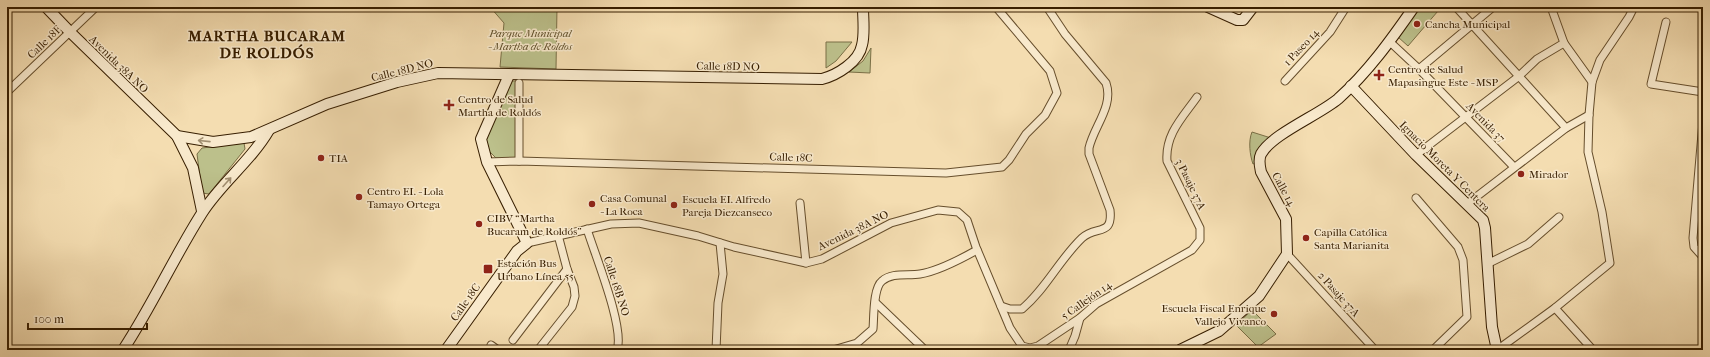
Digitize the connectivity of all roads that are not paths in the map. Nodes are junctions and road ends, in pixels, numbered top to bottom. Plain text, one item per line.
1 (46, 7) edge
2 (96, 7) edge
3 (863, 7) edge
4 (996, 7) edge
5 (1047, 7) edge
6 (1208, 7) edge
7 (1253, 7) edge
8 (1346, 7) edge
9 (1414, 7) edge
10 (1456, 7) edge
11 (1493, 7) edge
12 (1551, 7) edge
13 (1633, 7) edge
14 (1666, 22) dead end
15 (1472, 26) junction
16 (70, 32) junction
17 (1390, 42) junction
18 (1564, 43) junction
19 (1419, 69) junction
20 (509, 75) junction
21 (1518, 78) junction
22 (1285, 81) dead end
23 (1592, 82) junction
24 (519, 84) dead end
25 (1351, 86) junction
26 (7, 92) edge
27 (1703, 92) edge
28 (1197, 97) dead end
29 (1589, 115) junction
30 (1466, 118) junction
31 (1703, 122) edge
32 (1566, 128) junction
33 (269, 130) junction
34 (177, 136) junction
35 (1416, 156) junction
36 (519, 161) junction
37 (487, 162) junction
38 (1514, 167) junction
39 (1416, 198) dead end
40 (800, 203) dead end
41 (1467, 204) junction
42 (202, 212) junction
43 (1559, 217) dead end
44 (587, 229) junction
45 (558, 235) junction
46 (1200, 240) joint
47 (527, 243) junction
48 (720, 243) junction
49 (977, 250) junction
50 (1287, 254) junction
51 (1702, 254) edge
52 (806, 263) junction
53 (1487, 264) junction
54 (567, 269) junction
55 (876, 303) junction
56 (1001, 306) junction
57 (1555, 308) junction
58 (1080, 318) junction
59 (514, 340) dead end
60 (491, 345) dead end
61 (123, 350) edge
62 (446, 350) edge
63 (498, 350) edge
64 (538, 350) edge
65 (617, 350) edge
66 (716, 350) edge
67 (833, 350) edge
68 (925, 350) edge
69 (1069, 350) edge
70 (1180, 350) edge
71 (1375, 350) edge
72 (1433, 350) edge
73 (1497, 350) edge
74 (1593, 350) edge

1 - 16 street, Avenida 38A NO
2 - 16 street, Calle 18F
3 - 20 street, Calle 18D NO
4 - 36 street, Calle 18C
5 - 56 street
6 - 7 street
8 - 22 street, 1 Paseo 14
9 - 17 street, Calle 14
10 - 15 street
11 - 15 street
12 - 18 street
13 - 23 street
14 - 27 street
15 - 19 street
15 - 21 street
16 - 26 street, Calle 18F
16 - 34 street, Avenida 38A NO
17 - 19 street, Avenida 37
17 - 25 street, Calle 14
18 - 21 street
18 - 23 street
19 - 30 street, Avenida 37
20 - 33 street, Calle 18D NO
20 - 37 street
21 - 30 street
21 - 32 street
23 - 29 street
24 - 36 street
25 - 35 street, Ignacio Moreta Y Centera
25 - 50 street, Calle 14
28 - 46 street, 3 Pasaje 37A
29 - 32 street
29 - 57 street
30 - 35 street
30 - 38 street, Avenida 37
31 - 51 street
32 - 38 street
33 -> 34 street
42 -> 33 street
34 - 42 street, Avenida 38A NO
35 - 41 street, Ignacio Moreta Y Centera
36 - 37 street, Calle 18C
37 - 47 street
38 - 41 street
39 - 72 street
40 - 52 street
41 - 53 street, Ignacio Moreta Y Centera
42 - 61 street
43 - 53 street
44 - 45 street, Calle 18C
44 - 48 street, Avenida 38A NO
44 - 65 street, Calle 18B NO
45 - 47 street, Calle 18C
45 - 54 street
46 - 58 street, 5 Callejón 14
47 - 62 street, Calle 18C
48 - 52 street, Avenida 38A NO
48 - 66 street
49 - 52 street, Avenida 38A NO
49 - 55 street
49 - 56 street, Avenida 38A NO
50 - 70 street
50 - 71 street, 2 Pasaje 37A
53 - 73 street, Ignacio Moreta Y Centera
54 - 59 street
54 - 64 street
55 - 67 street
55 - 68 street
56 - 58 street, 5 Callejón 14
57 - 73 street
57 - 74 street
58 - 69 street
60 - 63 street

